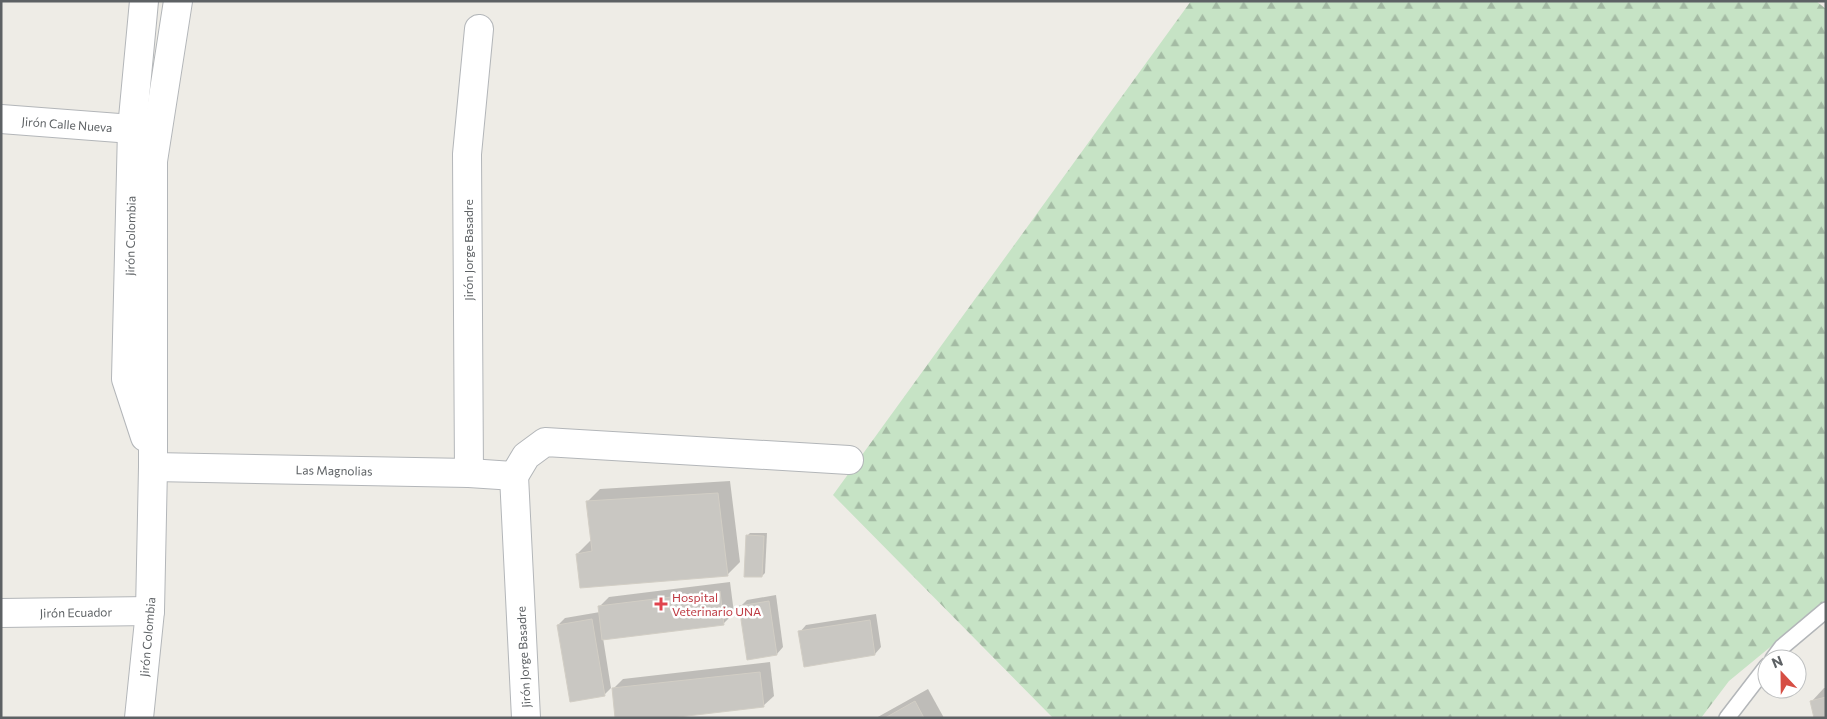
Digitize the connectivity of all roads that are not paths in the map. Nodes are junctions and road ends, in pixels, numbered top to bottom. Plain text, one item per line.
1 (144, 1) edge
2 (178, 1) edge
3 (479, 29) dead end
4 (1, 119) edge
5 (132, 129) junction
6 (850, 460) dead end
7 (153, 467) junction
8 (469, 473) junction
9 (514, 476) junction
10 (1826, 610) edge
11 (150, 611) junction
12 (1, 612) edge
13 (1780, 649) edge
14 (1757, 679) edge
15 (139, 718) edge
16 (526, 718) edge
17 (1726, 718) edge

1 - 5 street, Jirón Colombia
2 - 7 street, Jirón Colombia
3 - 8 street, Jirón Jorge Basadre
4 - 5 street, Jirón Calle Nueva
5 - 7 street, Jirón Colombia
6 - 9 street
7 - 8 street, Las Magnolias
7 - 11 street, Jirón Colombia
8 - 9 street, Las Magnolias
9 - 16 street, Jirón Jorge Basadre
10 - 13 lane
11 - 12 street, Jirón Ecuador
11 - 15 street, Jirón Colombia
14 - 17 lane

